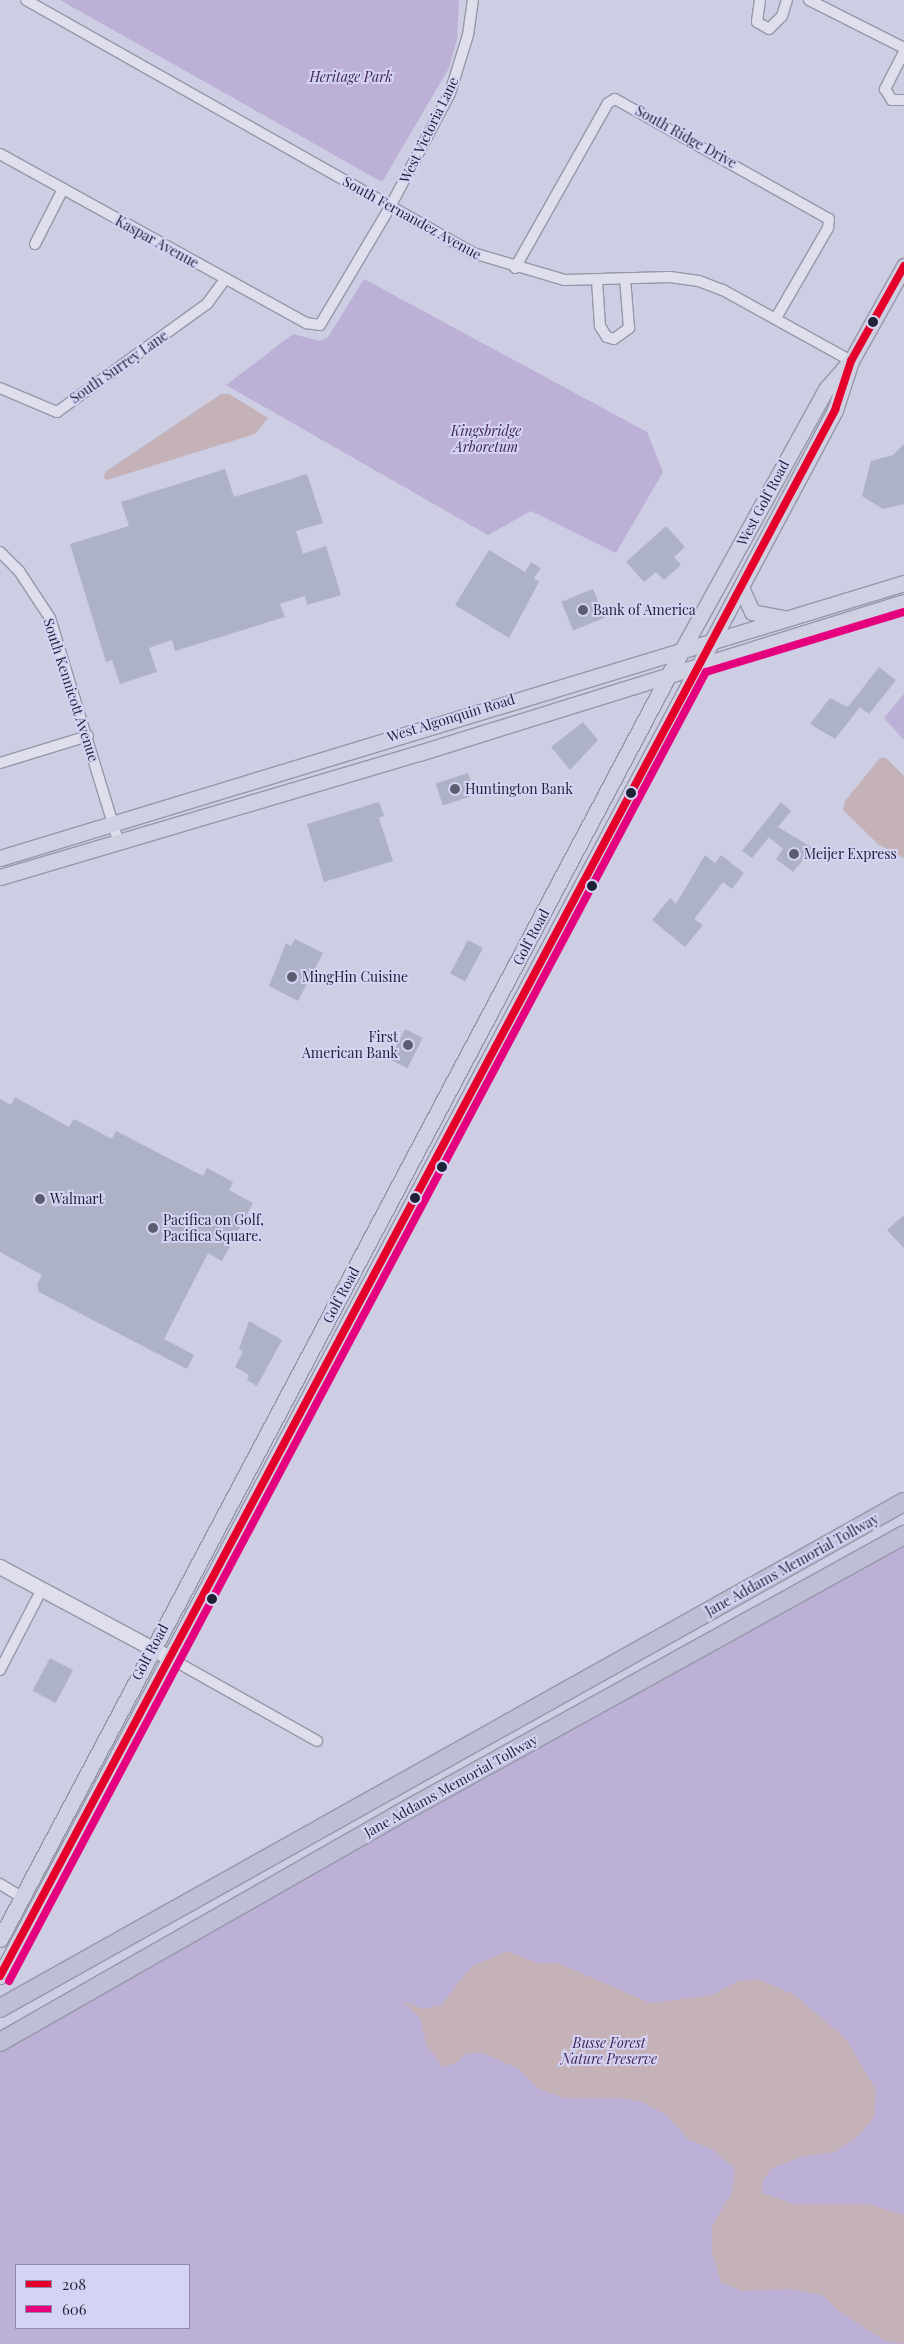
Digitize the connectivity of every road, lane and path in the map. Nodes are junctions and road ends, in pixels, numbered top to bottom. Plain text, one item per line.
1 (26, 0) edge
2 (473, 0) edge
3 (760, 0) edge
4 (787, 0) edge
5 (809, 0) edge
6 (904, 48) edge
7 (904, 52) edge
8 (904, 100) edge
9 (0, 154) edge
10 (63, 190) junction
11 (390, 207) junction
12 (35, 244) dead end
13 (904, 266) edge
14 (515, 268) junction
15 (625, 278) junction
16 (225, 279) junction
17 (597, 280) junction
18 (776, 318) junction
19 (316, 325) joint
20 (851, 361) junction
21 (0, 388) edge
22 (0, 552) edge
23 (904, 583) edge
24 (742, 588) junction
25 (904, 602) edge
26 (793, 618) junction
27 (711, 642) junction
28 (682, 650) junction
29 (699, 664) junction
30 (671, 672) junction
31 (88, 736) junction
32 (0, 763) edge
33 (114, 822) junction
34 (118, 840) junction
35 (0, 858) edge
36 (0, 877) edge
37 (904, 1502) edge
38 (904, 1535) edge
39 (0, 1567) edge
40 (42, 1589) junction
41 (151, 1648) junction
42 (168, 1657) junction
43 (0, 1670) edge
44 (317, 1741) dead end
45 (0, 1884) edge
46 (22, 1897) junction
47 (0, 1939) edge
48 (0, 1976) edge
49 (0, 2008) edge
50 (0, 2042) edge

1 - 11 street, South Fernandez Avenue
2 - 11 street, West Victoria Lane
3 - 4 street
5 - 6 street
7 - 8 street
9 - 10 street, Kaspar Avenue
10 - 12 street
10 - 16 street, Kaspar Avenue
11 - 14 street, South Fernandez Avenue
11 - 19 street, West Victoria Lane
13 - 20 main road, West Golf Road
14 - 17 street, South Fernandez Avenue
14 - 18 street, South Ridge Drive
15 - 17 street, South Fernandez Avenue
15 - 17 street
15 - 18 street, South Fernandez Avenue
16 - 19 street, Kaspar Avenue
16 - 21 street, South Surrey Lane
18 - 20 street, South Fernandez Avenue
20 - 24 main road, West Golf Road
20 - 28 main road, West Golf Road
22 - 31 street, South Kennicott Avenue
23 - 26 main road, West Algonquin Road
24 - 26 main road
24 - 27 main road, West Golf Road
25 - 29 main road, West Algonquin Road
26 - 27 main road, West Algonquin Road
27 - 28 main road, West Algonquin Road
27 - 29 main road, West Golf Road
28 - 30 main road, Golf Road
28 - 33 main road, West Algonquin Road
29 - 30 main road, West Algonquin Road
29 - 42 main road, Golf Road
30 - 34 main road, West Algonquin Road
30 - 41 main road, Golf Road
31 - 32 street
31 - 33 street, South Kennicott Avenue
33 - 34 street, South Kennicott Avenue
33 - 35 main road, West Algonquin Road
34 - 36 main road, West Algonquin Road
37 - 49 highway, Jane Addams Memorial Tollway
38 - 50 highway, Jane Addams Memorial Tollway
39 - 40 main road
40 - 41 main road
40 - 43 street
41 - 42 main road
41 - 46 main road, Golf Road
42 - 44 street
42 - 48 main road, Golf Road
45 - 46 street
46 - 47 main road, Golf Road

